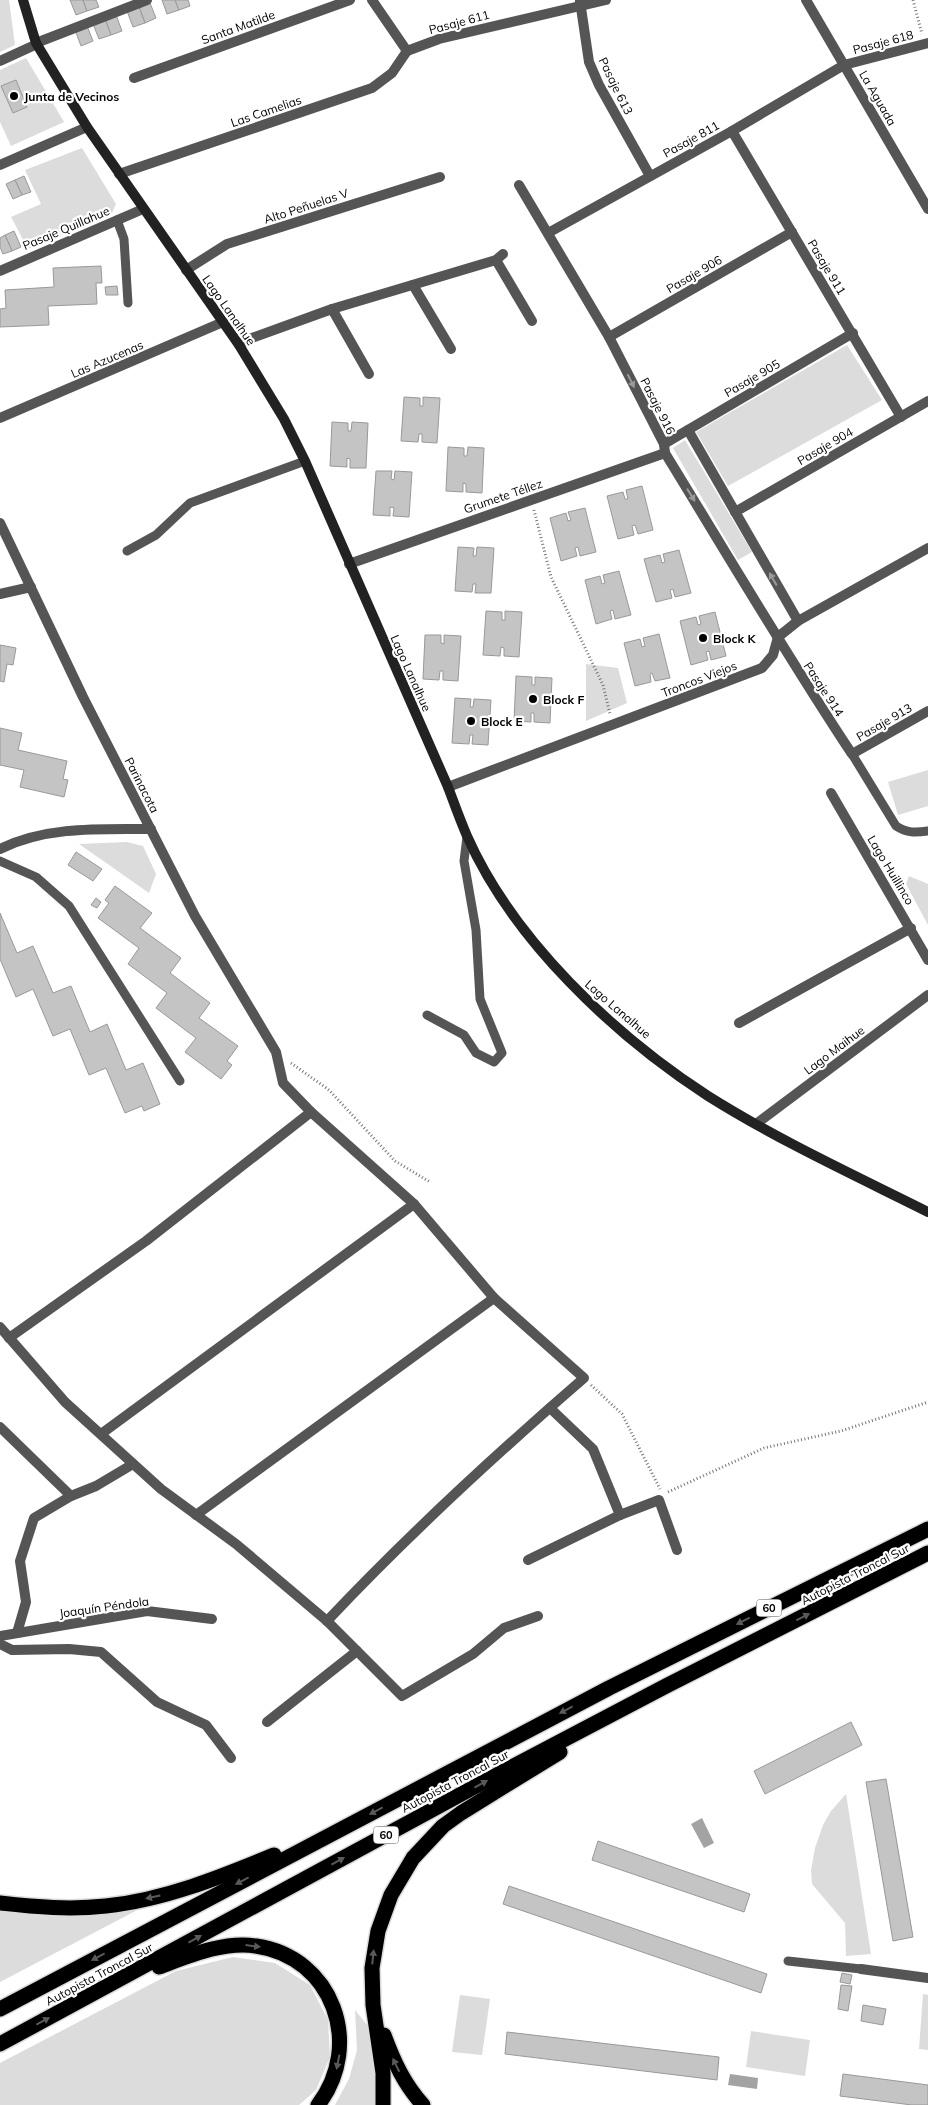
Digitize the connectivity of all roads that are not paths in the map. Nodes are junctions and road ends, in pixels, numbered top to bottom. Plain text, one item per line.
1 (23, 0) edge
2 (147, 0) edge
3 (350, 0) edge
4 (372, 0) edge
5 (606, 0) edge
6 (806, 0) edge
7 (580, 3) edge
8 (36, 43) junction
9 (926, 44) edge
10 (407, 51) junction
11 (0, 61) edge
12 (844, 65) junction
13 (134, 78) dead end
14 (87, 127) junction
15 (732, 131) junction
16 (0, 166) edge
17 (119, 174) junction
18 (650, 176) junction
19 (440, 177) dead end
20 (519, 185) dead end
21 (143, 209) junction
22 (928, 209) edge
23 (117, 220) junction
24 (792, 232) junction
25 (548, 233) junction
26 (186, 270) junction
27 (0, 271) edge
28 (413, 285) junction
29 (128, 303) dead end
30 (332, 309) junction
31 (532, 321) dead end
32 (223, 322) junction
33 (853, 333) junction
34 (609, 337) junction
35 (239, 345) junction
36 (451, 349) dead end
37 (369, 374) dead end
38 (928, 401) edge
39 (901, 417) junction
40 (0, 418) edge
41 (688, 430) junction
42 (665, 449) junction
43 (305, 461) junction
44 (735, 512) junction
45 (0, 523) edge
46 (928, 548) edge
47 (127, 551) dead end
48 (349, 564) junction
49 (31, 587) junction
50 (0, 594) edge
51 (798, 622) junction
52 (778, 636) junction
53 (928, 711) edge
54 (852, 754) junction
55 (448, 787) junction
56 (831, 793) dead end
57 (151, 829) junction
58 (928, 831) edge
59 (467, 837) junction
60 (0, 849) edge
61 (0, 861) edge
62 (911, 928) junction
63 (928, 960) edge
64 (928, 995) edge
65 (427, 1015) dead end
66 (738, 1023) dead end
67 (180, 1081) dead end
68 (312, 1112) junction
69 (756, 1124) junction
70 (414, 1204) junction
71 (928, 1212) edge
72 (494, 1298) junction
73 (0, 1327) edge
74 (9, 1338) junction
75 (550, 1408) junction
76 (0, 1427) edge
77 (101, 1434) junction
78 (133, 1464) junction
79 (71, 1496) junction
80 (196, 1514) junction
81 (620, 1515) junction
82 (928, 1529) edge
83 (678, 1550) dead end
84 (928, 1553) edge
85 (528, 1560) dead end
86 (538, 1616) dead end
87 (212, 1618) dead end
88 (328, 1621) junction
89 (18, 1633) junction
90 (0, 1636) edge
91 (0, 1644) edge
92 (357, 1651) junction
93 (666, 1686) junction
94 (268, 1722) dead end
95 (231, 1758) dead end
96 (347, 1826) junction
97 (0, 1903) edge
98 (788, 1962) dead end
99 (861, 1969) joint
100 (928, 1978) edge
101 (106, 1987) junction
102 (373, 2005) junction
103 (0, 2009) edge
104 (0, 2044) edge
105 (318, 2105) edge
106 (383, 2105) edge
107 (423, 2105) edge

1 - 8 main road, Lago Lanalhue
2 - 8 street
3 - 13 street, Santa Matilde
4 - 10 street
5 - 7 street, Pasaje 611
6 - 12 street, La Aguada
7 - 10 street, Pasaje 611
7 - 18 street, Pasaje 613
8 - 11 street
8 - 14 main road, Lago Lanalhue
9 - 12 street, Pasaje 618
10 - 17 street, Las Camelias
12 - 15 street, Pasaje 811
12 - 22 street, La Aguada
14 - 16 street
14 - 17 main road, Lago Lanalhue
15 - 18 street, Pasaje 811
15 - 24 street, Pasaje 911
17 - 21 main road, Lago Lanalhue
18 - 25 street, Pasaje 811
19 - 26 street, Alto Peñuelas V
20 - 25 street, Pasaje 916
21 - 23 street, Pasaje Quillahue
21 - 26 main road, Lago Lanalhue
23 - 27 street, Pasaje Quillahue
23 - 29 lane
24 - 33 street, Pasaje 911
24 - 34 street, Pasaje 906
25 - 34 street, Pasaje 916
26 - 32 main road, Lago Lanalhue
28 - 30 street
28 - 31 street
28 - 36 street
30 - 35 street
30 - 37 street
32 - 35 main road, Lago Lanalhue
32 - 40 street, Las Azucenas
33 - 39 street, Pasaje 911
33 - 41 street, Pasaje 905
34 -> 42 street, Pasaje 916
35 - 43 main road, Lago Lanalhue
38 - 39 street, Pasaje 904
39 - 44 street, Pasaje 904
41 - 42 street, Pasaje 905
41 - 44 street, Pasaje 916
42 - 48 street, Grumete Téllez
42 -> 52 street, Pasaje 916
43 - 47 lane
43 - 48 main road, Lago Lanalhue
51 -> 44 street, Pasaje 916
45 - 49 street, Parinacota
46 - 51 street
48 - 55 main road, Lago Lanalhue
49 - 50 street
49 - 57 street, Parinacota
51 - 52 street
52 - 54 street, Pasaje 914
52 - 55 street, Troncos Viejos
53 - 54 street, Pasaje 913
54 - 58 lane
55 - 59 main road, Lago Lanalhue
56 - 62 street, Lago Huillinco
57 - 60 street
57 - 68 street, Parinacota
59 - 65 lane
59 - 69 main road, Lago Lanalhue
61 - 67 lane
62 - 63 street, Lago Huillinco
62 - 66 street
64 - 69 street, Lago Maihue
68 - 70 street, Parinacota
68 - 74 street
69 - 71 main road, Lago Lanalhue
70 - 72 street, Parinacota
70 - 77 street
72 - 75 street, Parinacota
72 - 80 street
73 - 74 street
74 - 77 street
75 - 81 street
75 - 88 street
76 - 79 street
77 - 78 street
78 - 79 street
78 - 80 street
79 - 89 street
80 - 88 street
81 - 83 street
81 - 85 street
82 -> 96 highway, Autopista Troncal Sur / 60
93 -> 84 highway, Autopista Troncal Sur / 60
86 - 92 street
87 - 89 street, Joaquín Péndola
88 - 92 street
89 - 90 street, Joaquín Péndola
91 - 95 street
92 - 94 street
101 -> 93 highway, Autopista Troncal Sur / 60
102 -> 93 highway
96 -> 97 highway
96 -> 103 highway, Autopista Troncal Sur / 60
98 - 99 lane
99 - 100 street
104 -> 101 highway, Autopista Troncal Sur / 60
101 -> 105 highway
102 - 106 highway
107 -> 102 highway

